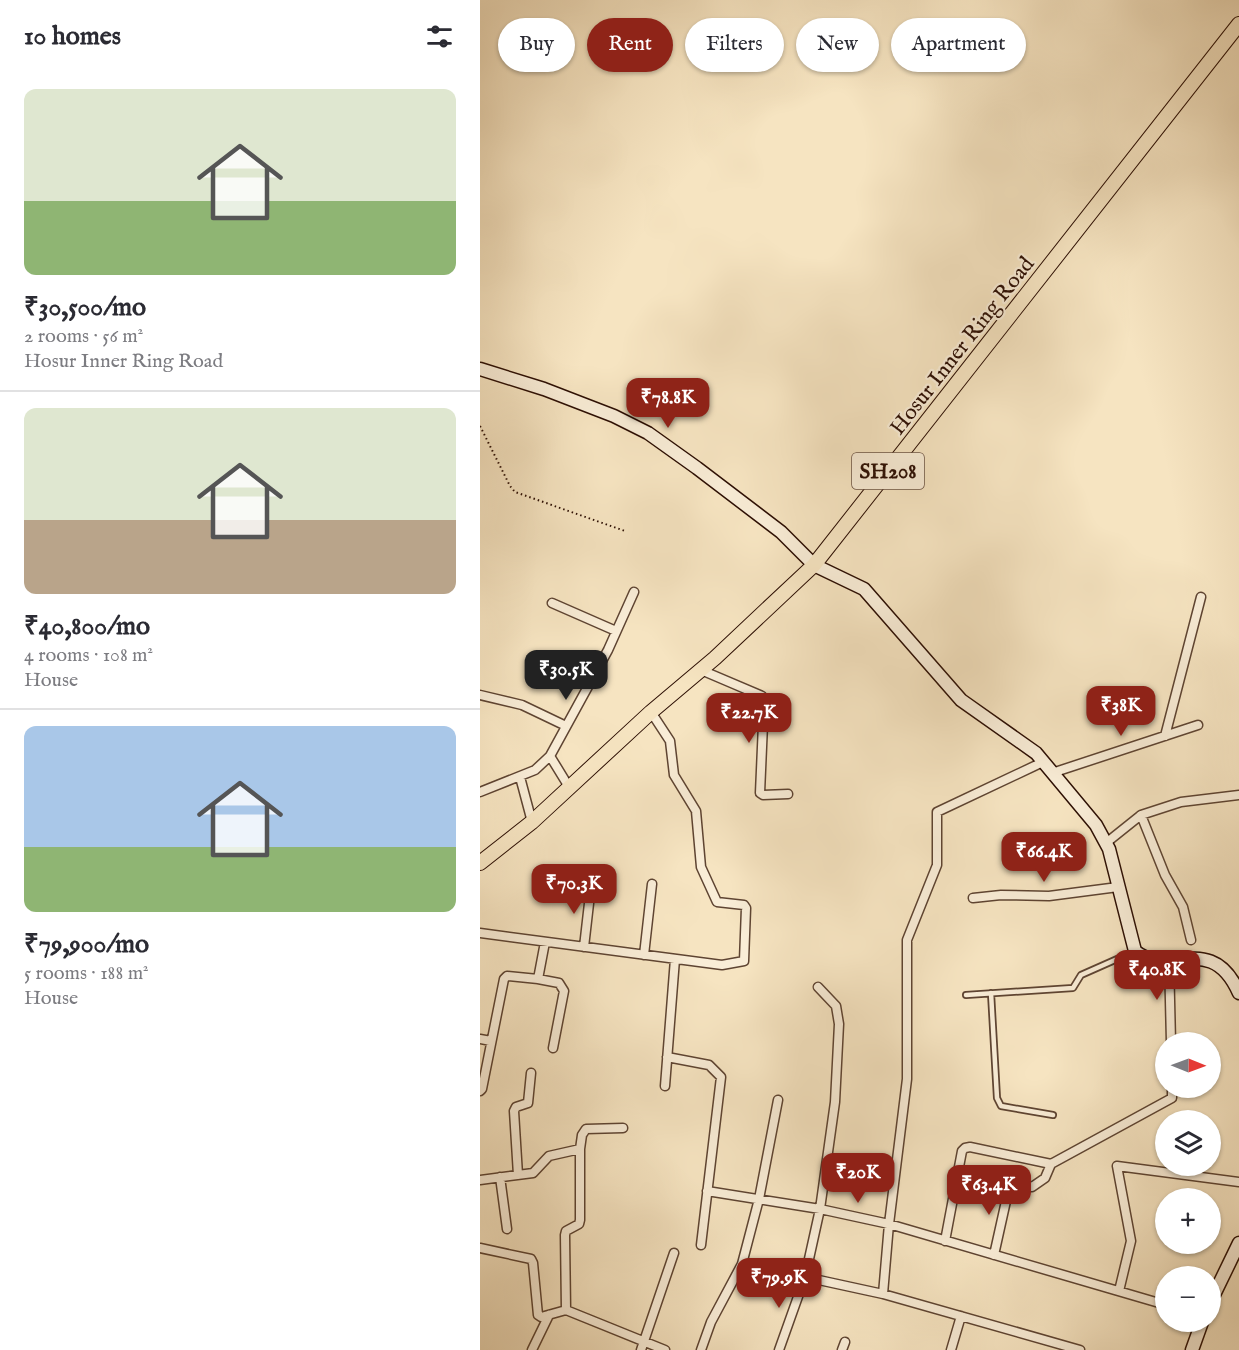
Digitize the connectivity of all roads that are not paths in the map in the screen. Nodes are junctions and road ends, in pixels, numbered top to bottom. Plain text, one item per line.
1 (1239, 24) edge
2 (480, 369) edge
3 (814, 565) junction
4 (634, 592) dead end
5 (1201, 597) dead end
6 (552, 603) dead end
7 (616, 631) junction
8 (701, 670) junction
9 (480, 695) edge
10 (651, 712) junction
11 (1198, 725) dead end
12 (567, 726) junction
13 (1165, 736) junction
14 (550, 756) junction
15 (1043, 762) junction
16 (1052, 773) junction
17 (519, 777) junction
18 (569, 787) junction
19 (480, 792) edge
20 (788, 794) dead end
21 (1239, 795) edge
22 (1141, 815) junction
23 (532, 822) junction
24 (1106, 843) junction
25 (480, 863) edge
26 (652, 884) dead end
27 (591, 886) dead end
28 (1118, 887) junction
29 (973, 898) dead end
30 (480, 933) edge
31 (1191, 940) dead end
32 (545, 942) junction
33 (584, 947) junction
34 (1135, 951) junction
35 (644, 955) junction
36 (675, 959) junction
37 (1169, 959) junction
38 (538, 979) junction
39 (818, 987) dead end
40 (991, 993) junction
41 (1239, 993) edge
42 (966, 995) dead end
43 (1171, 1032) edge
44 (480, 1038) edge
45 (491, 1041) junction
46 (553, 1048) dead end
47 (667, 1057) junction
48 (531, 1073) dead end
49 (665, 1086) dead end
50 (480, 1091) edge
51 (1172, 1098) edge
52 (778, 1100) dead end
53 (1053, 1114) dead end
54 (623, 1128) dead end
55 (579, 1149) junction
56 (1051, 1164) junction
57 (518, 1175) junction
58 (500, 1177) junction
59 (480, 1180) edge
60 (1239, 1182) edge
61 (707, 1191) junction
62 (759, 1199) junction
63 (820, 1209) junction
64 (889, 1224) junction
65 (507, 1229) dead end
66 (945, 1241) junction
67 (1239, 1243) edge
68 (701, 1245) dead end
69 (480, 1248) edge
70 (674, 1253) dead end
71 (994, 1255) junction
72 (742, 1264) junction
73 (805, 1277) junction
74 (1221, 1280) edge
75 (1119, 1291) junction
76 (883, 1294) junction
77 (1155, 1302) edge
78 (566, 1310) junction
79 (549, 1315) junction
80 (961, 1316) junction
81 (1198, 1332) edge
82 (644, 1340) junction
83 (532, 1350) edge
84 (641, 1350) edge
85 (665, 1350) edge
86 (701, 1350) edge
87 (779, 1350) edge
88 (951, 1350) edge
89 (1080, 1350) edge
90 (1192, 1350) edge

1 - 3 main road, Hosur Inner Ring Road / SH208
2 - 3 street
3 - 8 main road, Hosur Inner Ring Road / SH208
3 - 15 street
4 - 7 street
5 - 13 street
6 - 7 street
7 - 12 street
8 - 10 main road, Hosur Inner Ring Road / SH208
8 - 20 street
9 - 12 street
10 - 18 main road, Hosur Inner Ring Road / SH208
10 - 36 street
11 - 13 street
12 - 14 street
13 - 16 street
14 - 17 street
14 - 18 street
15 - 16 street
15 - 64 street
16 - 24 street
17 - 19 street
17 - 23 street
18 - 23 main road, Hosur Inner Ring Road / SH208
21 - 22 street
22 - 24 street
22 - 31 street
23 - 25 main road, Hosur Inner Ring Road / SH208
24 - 28 street
26 - 35 street
27 - 33 street
28 - 29 street
28 - 34 street
30 - 32 street
32 - 33 street
32 - 38 street
33 - 35 street
34 - 37 street
34 - 40 lane
35 - 36 street
36 - 47 street
37 - 41 street
37 - 43 street
38 - 45 street
38 - 46 street
39 - 63 street
40 - 42 lane
40 - 53 lane
44 - 45 street
45 - 50 street
47 - 49 street
47 - 61 street
48 - 57 street
51 - 56 street
52 - 62 street
54 - 55 street
55 - 57 street
55 - 78 street
56 - 66 street
56 - 71 street
57 - 58 street
58 - 59 street
58 - 65 street
60 - 75 street
61 - 62 street
61 - 68 street
62 - 63 street
62 - 72 street
63 - 64 street
63 - 73 street
64 - 66 street
64 - 76 street
66 - 71 street
67 - 74 street
69 - 79 street
70 - 82 street
71 - 75 street
72 - 73 street
72 - 86 street
73 - 76 street
73 - 87 street
75 - 77 street
76 - 80 street
78 - 79 street
78 - 82 street
79 - 83 street
80 - 88 street
80 - 89 street
81 - 90 street
82 - 84 street
82 - 85 street

